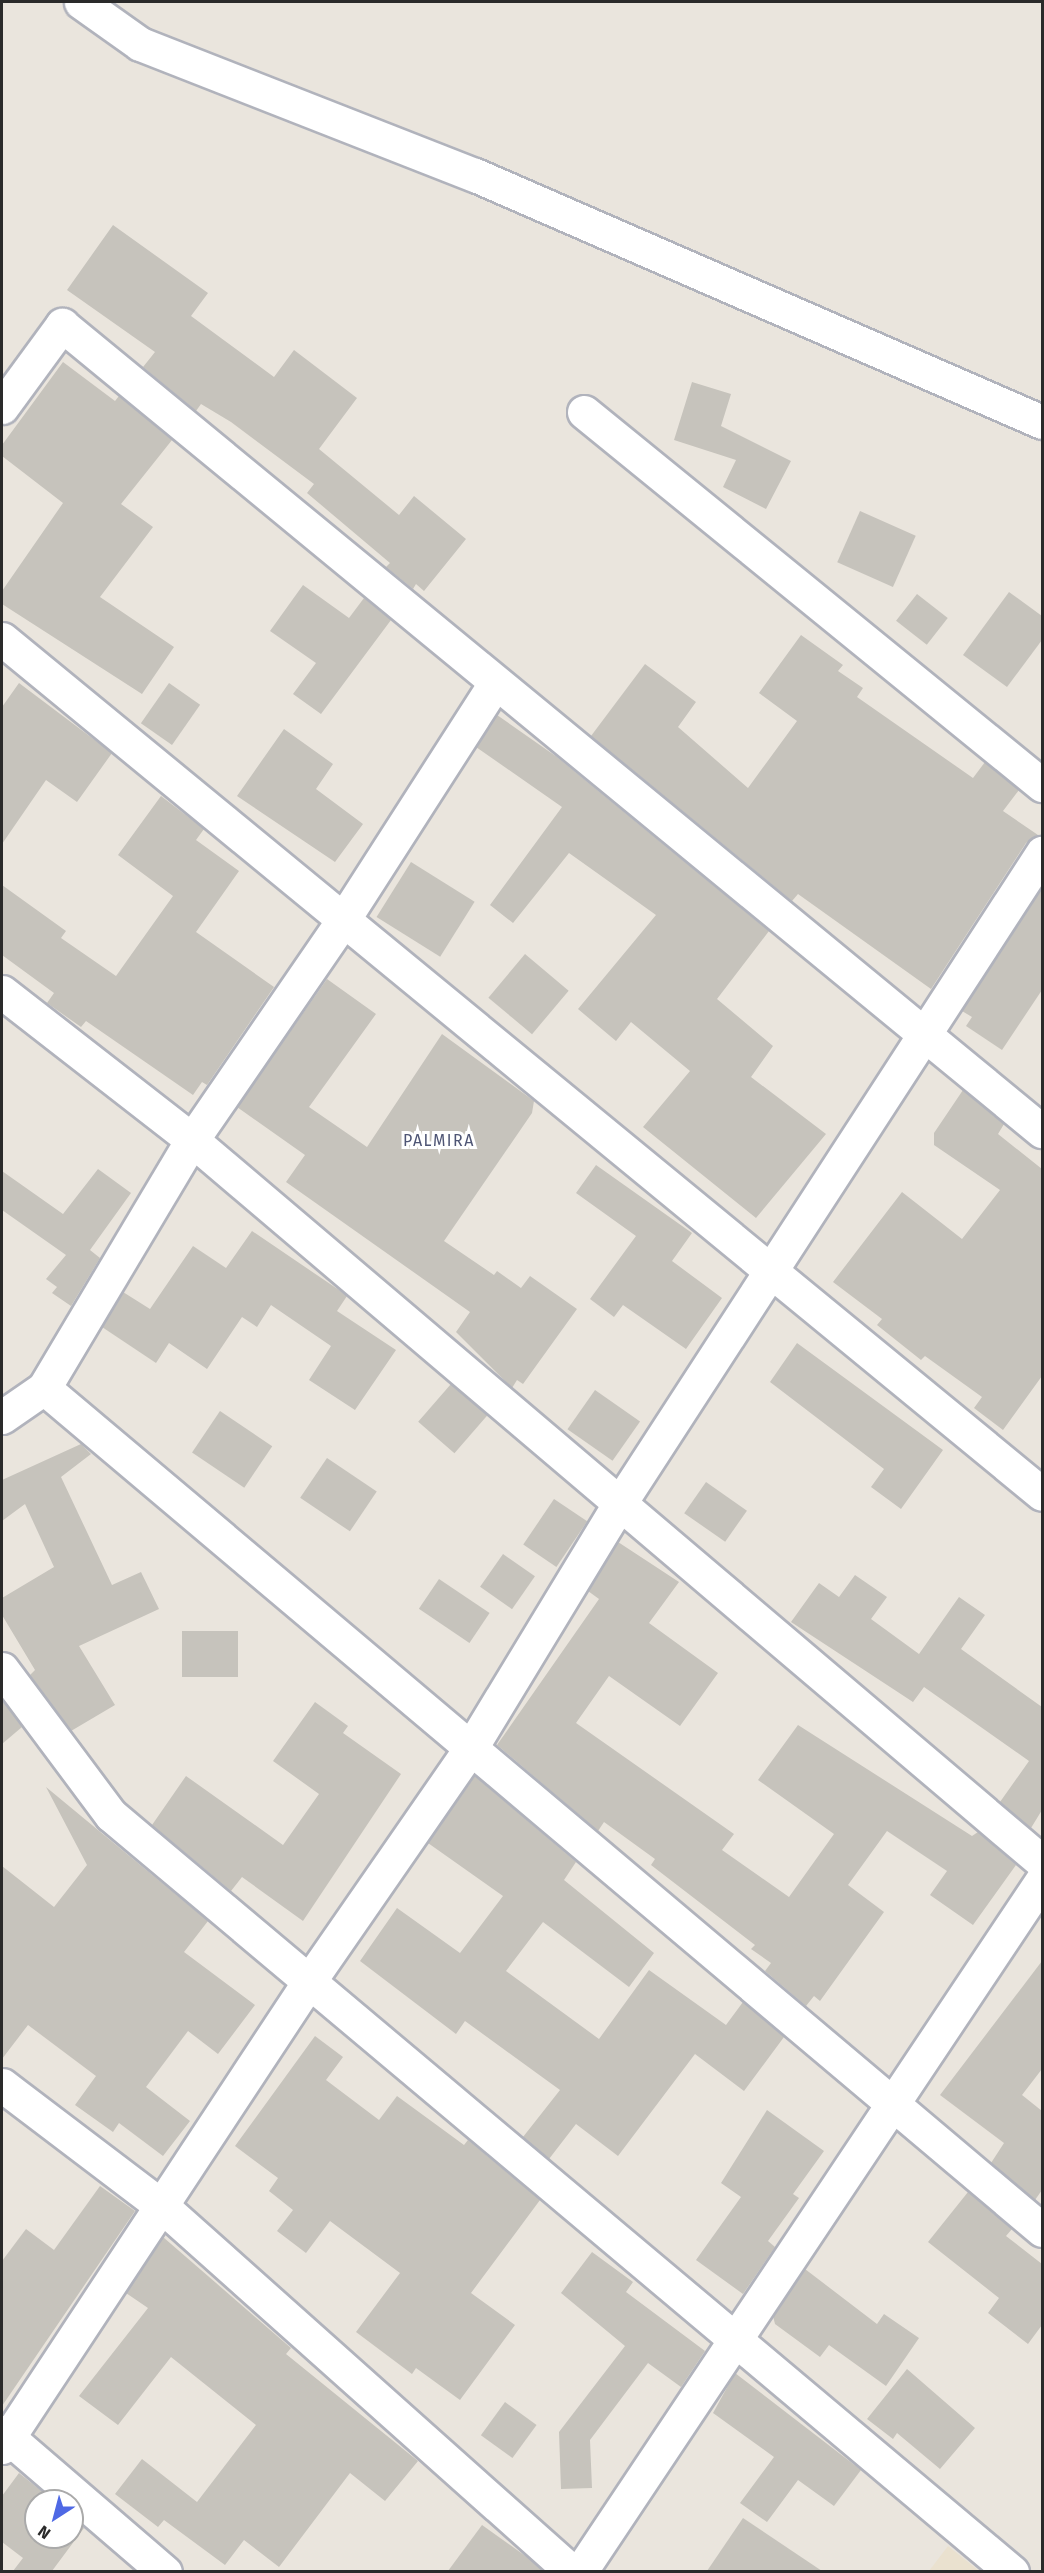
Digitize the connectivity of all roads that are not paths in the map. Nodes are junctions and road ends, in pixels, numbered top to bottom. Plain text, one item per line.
1 (81, 2) edge
2 (2, 406) edge
3 (584, 412) dead end
4 (1042, 423) edge
5 (2, 639) edge
6 (495, 683) junction
7 (1042, 785) edge
8 (1042, 853) edge
9 (343, 920) junction
10 (2, 992) edge
11 (925, 1033) junction
12 (1042, 1131) edge
13 (192, 1140) junction
14 (774, 1271) junction
15 (44, 1388) junction
16 (2, 1417) edge
17 (1042, 1494) edge
18 (618, 1506) junction
19 (2, 1669) edge
20 (472, 1746) junction
21 (1042, 1862) edge
22 (1042, 1880) edge
23 (310, 1980) junction
24 (2, 2085) edge
25 (894, 2102) junction
26 (164, 2208) junction
27 (1042, 2230) edge
28 (736, 2339) junction
29 (4, 2439) edge
30 (165, 2571) edge
31 (572, 2571) edge
32 (580, 2571) edge
33 (1012, 2571) edge

1 - 4 street
2 - 6 street
3 - 7 street
5 - 9 street
6 - 9 street
6 - 11 street
8 - 11 street
9 - 13 street
9 - 14 street
10 - 13 street
11 - 12 street
11 - 14 street
13 - 15 street
13 - 18 street
14 - 17 street
14 - 18 street
15 - 16 street
15 - 20 street
18 - 20 street
18 - 21 street
19 - 23 street
20 - 23 street
20 - 25 street
22 - 25 street
23 - 26 street
23 - 28 street
24 - 26 street
25 - 27 street
25 - 28 street
26 - 29 street
26 - 31 street
28 - 32 street
28 - 33 street
29 - 30 street

